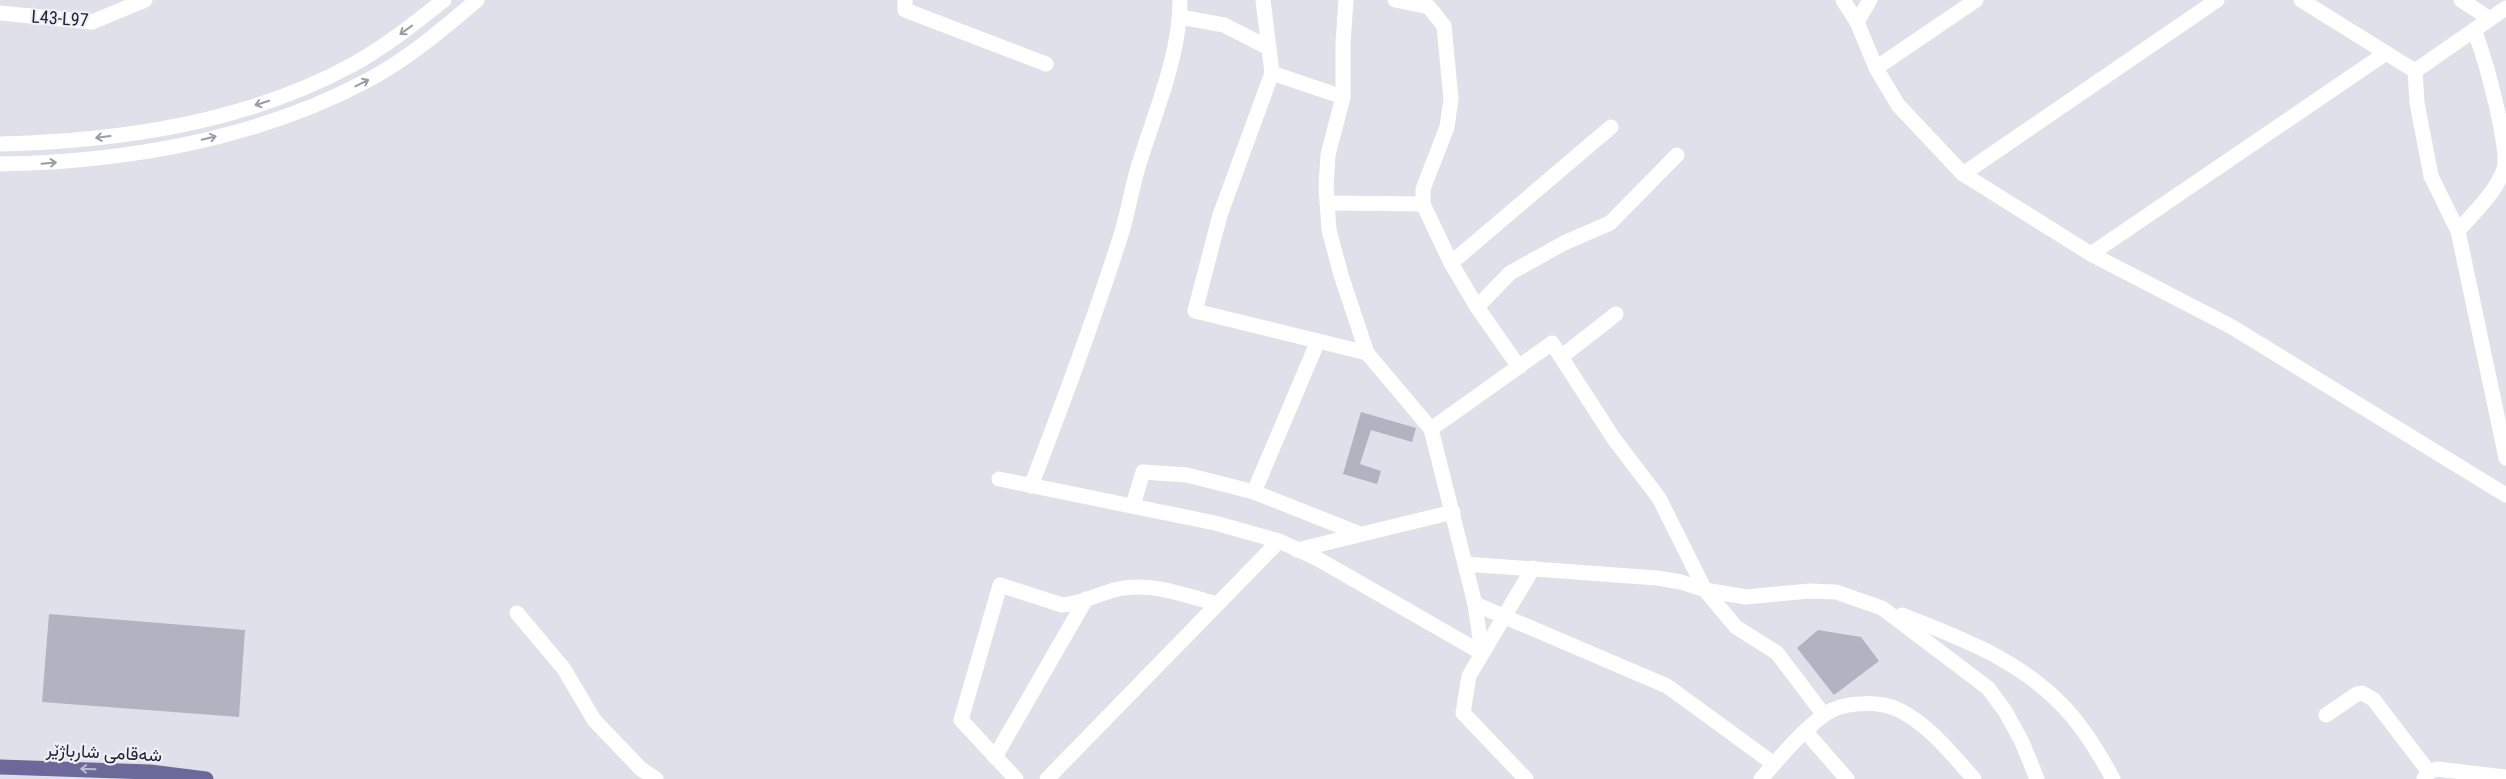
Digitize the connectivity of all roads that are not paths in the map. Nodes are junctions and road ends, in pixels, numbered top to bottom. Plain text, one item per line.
1 (145, 0) edge
2 (444, 0) edge
3 (477, 0) edge
4 (905, 0) edge
5 (1180, 0) edge
6 (1263, 0) edge
7 (1346, 0) edge
8 (1395, 0) edge
9 (1843, 0) edge
10 (1870, 0) edge
11 (1975, 0) edge
12 (2217, 0) edge
13 (2301, 0) edge
14 (2461, 0) edge
15 (2506, 8) edge
16 (0, 13) edge
17 (1180, 16) junction
18 (2490, 19) junction
19 (1857, 22) junction
20 (2474, 30) junction
21 (1270, 48) junction
22 (2386, 53) junction
23 (1046, 64) dead end
24 (1876, 68) junction
25 (2416, 71) junction
26 (1272, 73) junction
27 (1343, 97) junction
28 (1611, 127) dead end
29 (0, 144) edge
30 (1677, 155) dead end
31 (0, 164) edge
32 (1963, 174) junction
33 (1327, 203) junction
34 (1423, 204) junction
35 (2458, 231) junction
36 (2091, 254) junction
37 (1451, 263) junction
38 (1477, 306) junction
39 (1616, 314) dead end
40 (1318, 341) junction
41 (1367, 353) junction
42 (1561, 357) junction
43 (1519, 367) junction
44 (1431, 429) junction
45 (2506, 458) edge
46 (999, 479) dead end
47 (1031, 486) junction
48 (1254, 492) junction
49 (2506, 495) edge
50 (1133, 505) junction
51 (1453, 512) junction
52 (1360, 534) junction
53 (1279, 541) junction
54 (1297, 550) junction
55 (1465, 564) junction
56 (1533, 568) junction
57 (1704, 590) junction
58 (1086, 599) junction
59 (1217, 604) junction
60 (1475, 604) junction
61 (1882, 608) junction
62 (518, 613) dead end
63 (1504, 616) junction
64 (1482, 653) junction
65 (2326, 715) dead end
66 (1824, 716) junction
67 (1806, 732) junction
68 (995, 757) junction
69 (1774, 764) junction
70 (0, 767) edge
71 (2426, 775) edge
72 (2506, 777) edge
73 (206, 779) edge
74 (656, 779) edge
75 (1016, 779) edge
76 (1046, 779) edge
77 (1526, 779) edge
78 (1761, 779) edge
79 (1847, 779) edge
80 (1974, 779) edge
81 (2037, 779) edge
82 (2114, 779) edge

1 - 16 street, L43-L97
2 -> 29 street
31 -> 3 street
4 - 23 street
5 - 17 street
6 - 21 street
7 - 27 street
8 - 34 street
9 - 19 street
10 - 19 street
11 - 24 street
12 - 32 street
13 - 22 street
14 - 18 street
15 - 18 street
17 - 21 street
17 - 47 street
18 - 20 street
19 - 24 street
20 - 25 street
20 - 35 street
21 - 26 street
22 - 25 street
22 - 36 street
24 - 32 street
25 - 35 street
26 - 27 street
26 - 40 street
27 - 33 street
28 - 37 street
30 - 38 street
32 - 36 street
33 - 34 street
33 - 41 street
34 - 37 street
35 - 45 street
36 - 49 street
37 - 38 street
38 - 43 street
39 - 42 street
40 - 41 street
40 - 48 street
41 - 44 street
42 - 43 street
42 - 57 street
43 - 44 street
44 - 51 street
46 - 47 street
47 - 50 street
48 - 50 street
48 - 52 street
50 - 53 street
51 - 52 street
51 - 55 street
52 - 54 street
53 - 54 street
53 - 59 street
54 - 64 street
55 - 56 street
55 - 60 street
56 - 57 street
56 - 63 street
57 - 61 street
57 - 66 street
58 - 59 street
58 - 68 street
58 - 68 street
59 - 76 street
60 - 63 street
60 - 64 street
61 - 81 street
61 - 82 street
62 - 74 street
63 - 64 street
63 - 69 street
64 - 77 street
65 - 71 street
66 - 67 street
66 - 80 street
67 - 69 street
67 - 79 street
68 - 75 street
69 - 78 street
73 -> 70 main road, شەقامی شارباژێر
71 - 72 street

